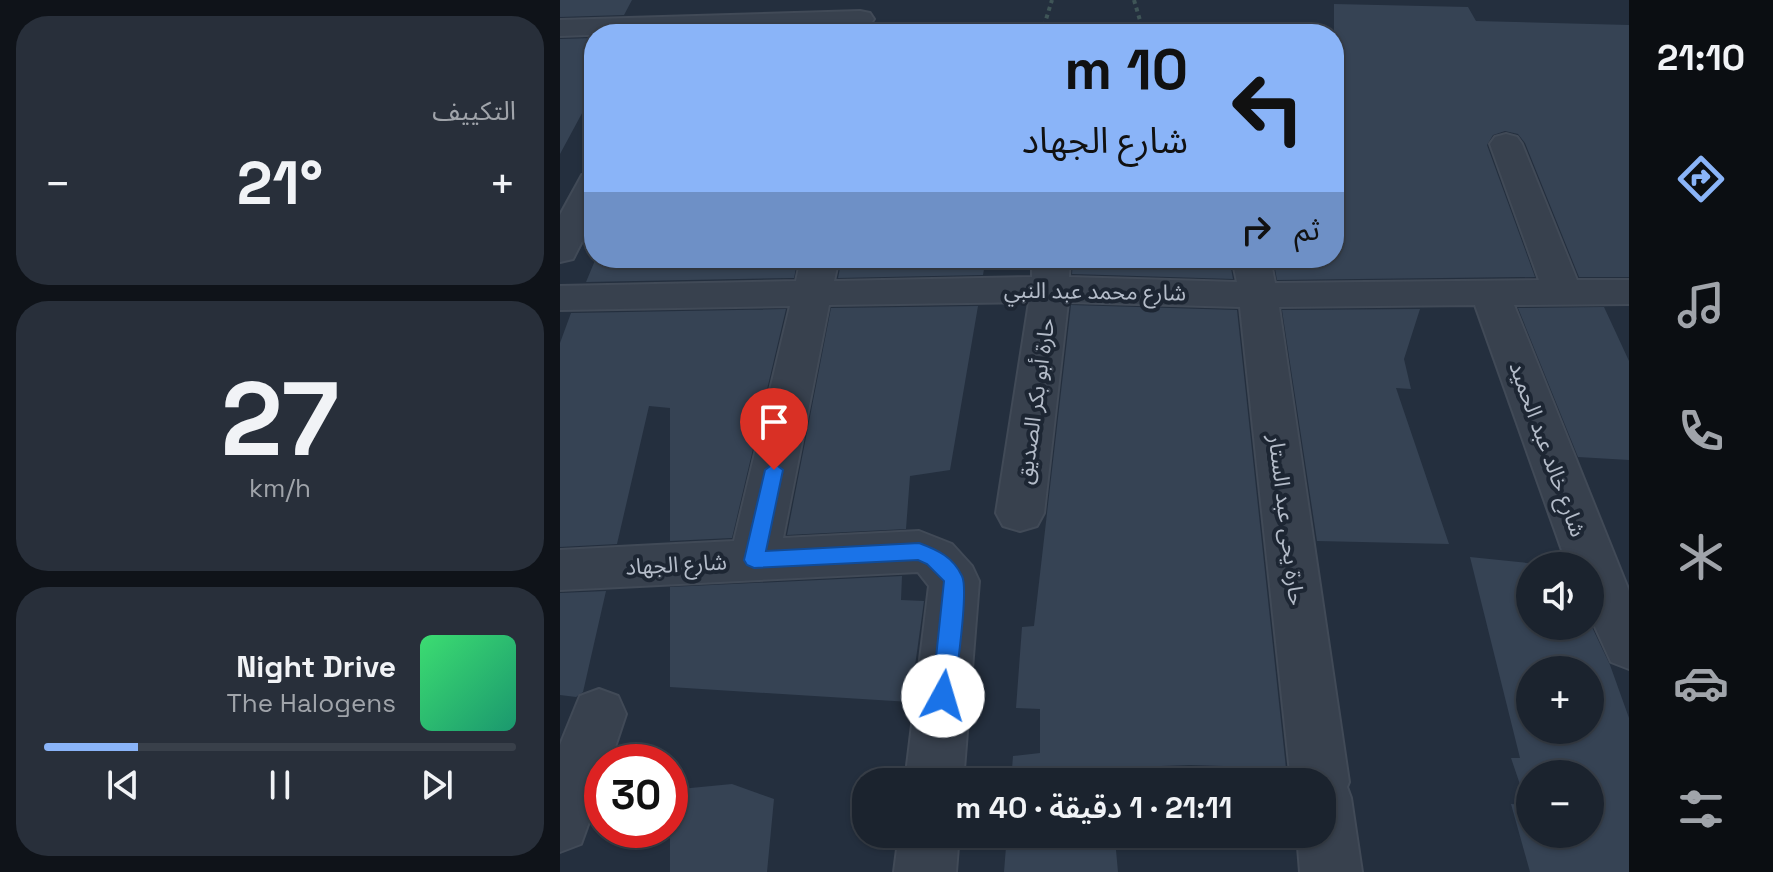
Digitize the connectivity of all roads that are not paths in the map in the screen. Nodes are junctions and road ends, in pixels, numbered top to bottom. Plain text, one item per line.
1 (640, 0) edge
2 (861, 18) edge
3 (629, 24) edge
4 (686, 24) edge
5 (584, 27) edge
6 (560, 28) edge
7 (1506, 144) dead end
8 (584, 202) edge
9 (560, 251) edge
10 (1050, 273) edge
11 (818, 275) edge
12 (1254, 276) edge
13 (1562, 290) junction
14 (1629, 292) edge
15 (1490, 294) junction
16 (560, 298) edge
17 (1020, 513) dead end
18 (1608, 557) edge
19 (754, 560) junction
20 (560, 570) edge
21 (1629, 646) edge
22 (599, 714) dead end
23 (935, 768) edge
24 (1318, 768) edge
25 (560, 823) edge
26 (928, 848) edge
27 (1328, 848) edge
28 (925, 872) edge
29 (1331, 872) edge

1 - 3 street
2 - 4 street
5 - 6 street
7 - 13 street
8 - 9 street
10 - 11 street, شارع محمد عبد النبي
10 - 12 street, شارع محمد عبد النبي
10 - 17 street, حارة أبو بكر الصديق
11 - 16 street, شارع محمد عبد النبي
11 - 19 street
12 - 15 street, شارع محمد عبد النبي
12 - 24 street, حارة يحى عبد الستار
13 - 14 street, شارع محمد عبد النبي
13 - 15 street, شارع محمد عبد النبي
15 - 18 street, شارع خالد عبد الحميد
18 - 21 street, شارع خالد عبد الحميد
19 - 20 street, شارع الجهاد
19 - 23 street, شارع الجهاد
22 - 25 street
26 - 28 street
27 - 29 street

